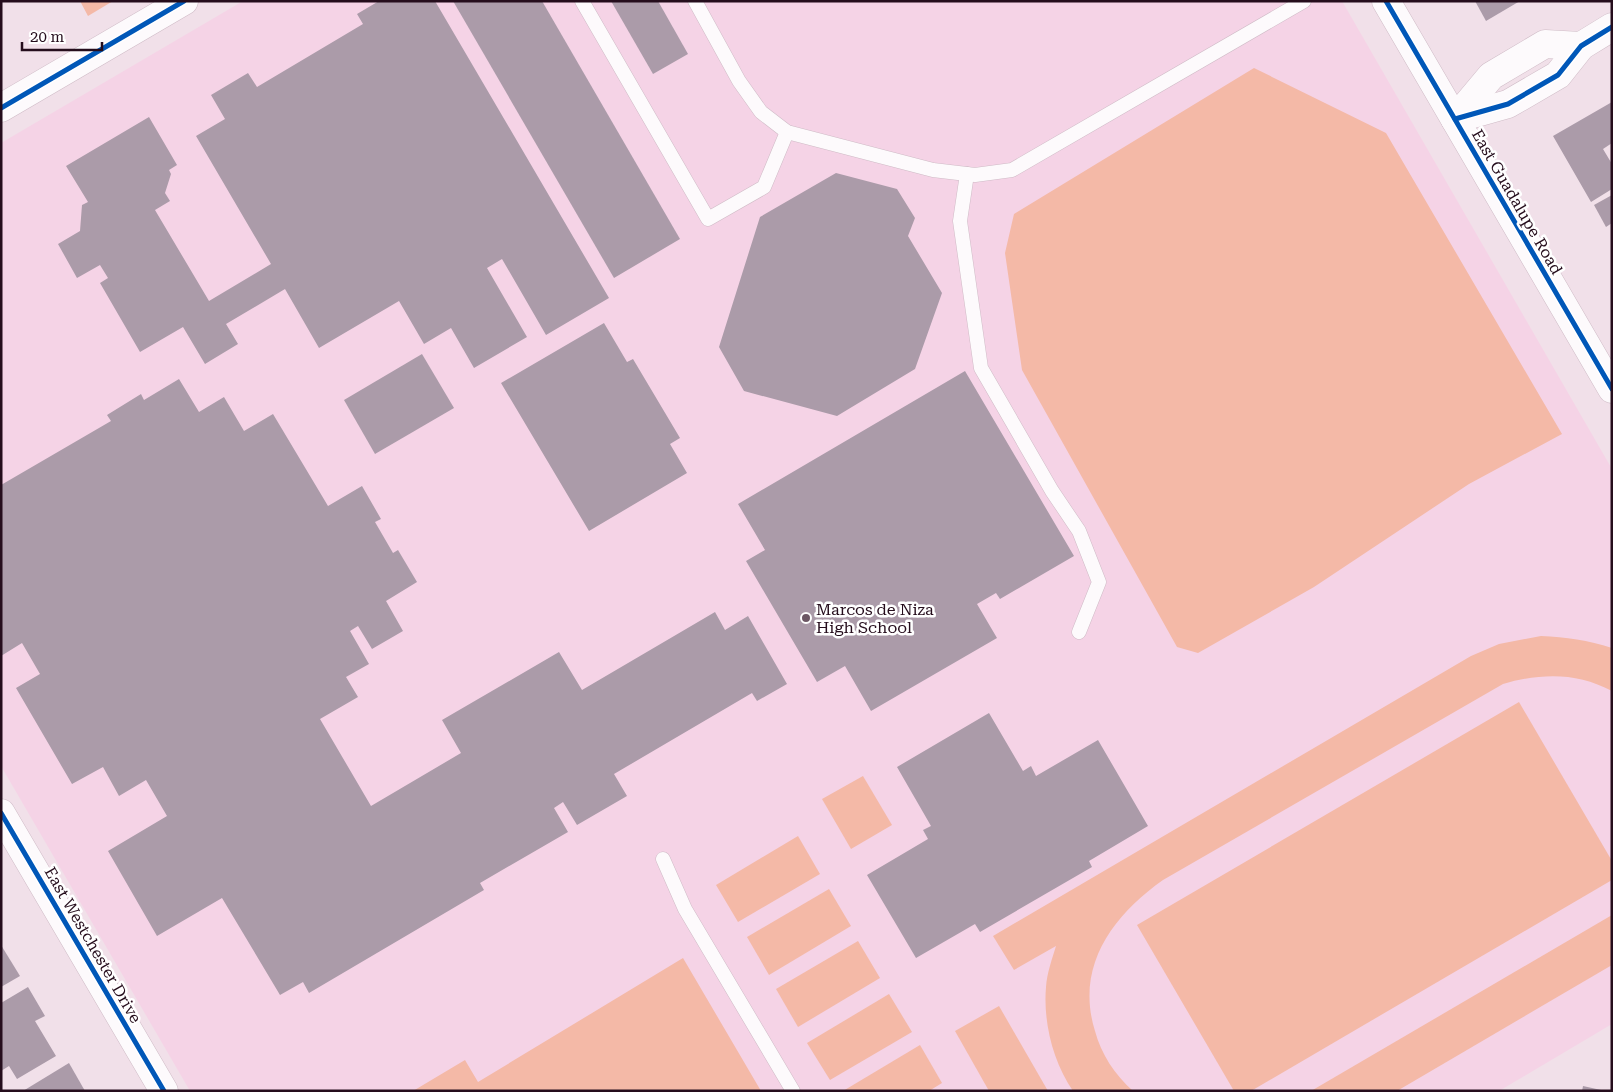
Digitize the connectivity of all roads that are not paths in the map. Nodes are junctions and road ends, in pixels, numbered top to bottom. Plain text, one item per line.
1 (582, 1) edge
2 (695, 1) edge
3 (1304, 1) edge
4 (1386, 1) edge
5 (172, 4) edge
6 (1612, 27) edge
7 (1, 108) edge
8 (1455, 119) junction
9 (787, 132) junction
10 (967, 174) junction
11 (1612, 389) edge
12 (1079, 632) dead end
13 (1, 812) edge
14 (663, 859) dead end
15 (164, 1091) edge
16 (792, 1091) edge

1 - 9 lane
2 - 9 lane
3 - 10 lane
4 - 8 street, East Guadalupe Road
5 - 7 street
6 - 8 street
8 - 11 street, East Guadalupe Road
9 - 10 lane
10 - 12 lane
13 - 15 street, East Westchester Drive
14 - 16 lane

